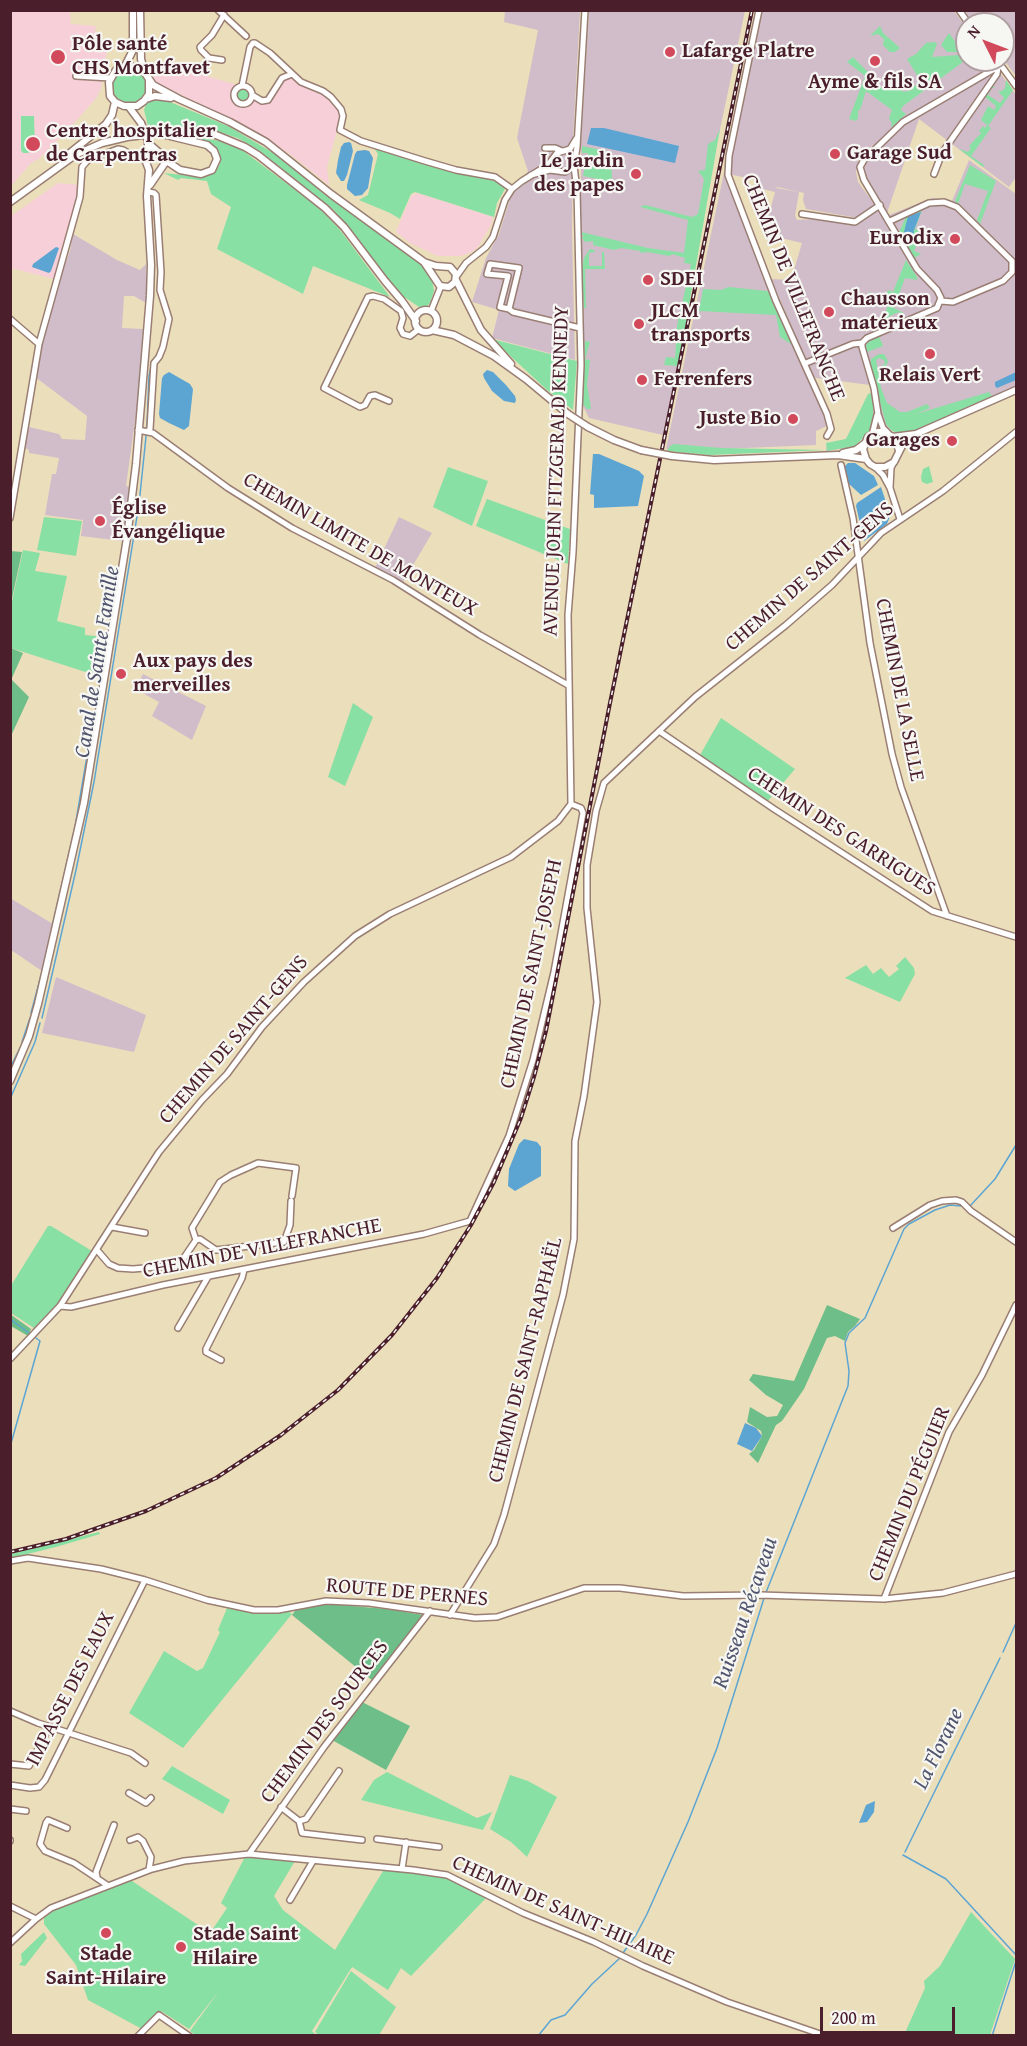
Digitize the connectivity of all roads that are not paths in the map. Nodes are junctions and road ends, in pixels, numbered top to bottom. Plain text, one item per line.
1 (135, 10) edge
2 (218, 10) edge
3 (585, 10) edge
4 (759, 10) edge
5 (224, 15) junction
6 (246, 36) dead end
7 (222, 60) dead end
8 (125, 66) junction
9 (986, 72) edge
10 (997, 72) edge
11 (1006, 72) edge
12 (145, 73) junction
13 (292, 74) junction
14 (76, 76) dead end
15 (110, 78) junction
16 (149, 81) junction
17 (242, 86) junction
18 (1017, 86) edge
19 (252, 95) junction
20 (178, 99) junction
21 (143, 101) junction
22 (115, 102) junction
23 (129, 107) junction
24 (141, 122) junction
25 (157, 133) junction
26 (578, 134) junction
27 (148, 142) junction
28 (564, 151) junction
29 (157, 153) junction
30 (555, 157) junction
31 (574, 157) junction
32 (147, 158) junction
33 (165, 160) junction
34 (574, 166) junction
35 (54, 170) junction
36 (148, 170) junction
37 (160, 170) junction
38 (180, 170) junction
39 (561, 171) junction
40 (934, 174) dead end
41 (531, 175) junction
42 (577, 186) junction
43 (512, 189) junction
44 (148, 190) junction
45 (10, 202) edge
46 (880, 205) junction
47 (802, 213) dead end
48 (890, 221) junction
49 (424, 262) junction
50 (466, 262) junction
51 (442, 267) junction
52 (450, 267) junction
53 (435, 276) junction
54 (456, 278) junction
55 (441, 286) junction
56 (402, 301) junction
57 (941, 301) junction
58 (509, 309) junction
59 (423, 312) junction
60 (430, 312) junction
61 (10, 319) edge
62 (437, 320) junction
63 (416, 321) junction
64 (580, 328) junction
65 (419, 329) junction
66 (432, 330) junction
67 (453, 335) junction
68 (862, 343) junction
69 (39, 344) junction
70 (806, 363) junction
71 (526, 379) junction
72 (1017, 390) edge
73 (389, 401) dead end
74 (878, 414) junction
75 (138, 430) junction
76 (148, 431) junction
77 (1017, 432) edge
78 (916, 434) junction
79 (872, 435) junction
80 (891, 435) junction
81 (827, 436) dead end
82 (864, 444) junction
83 (899, 451) junction
84 (838, 455) junction
85 (866, 459) junction
86 (894, 462) junction
87 (841, 465) dead end
88 (875, 467) junction
89 (890, 488) junction
90 (10, 518) edge
91 (900, 519) junction
92 (859, 556) junction
93 (568, 686) junction
94 (659, 731) junction
95 (571, 804) junction
96 (947, 916) junction
97 (1017, 938) edge
98 (10, 1081) edge
99 (470, 1221) joint
100 (112, 1227) junction
101 (893, 1228) dead end
102 (145, 1233) dead end
103 (196, 1240) junction
104 (1017, 1242) edge
105 (97, 1250) junction
106 (244, 1270) junction
107 (208, 1277) junction
108 (1017, 1305) edge
109 (60, 1306) junction
110 (178, 1328) dead end
111 (10, 1359) edge
112 (221, 1360) dead end
113 (10, 1561) edge
114 (1017, 1574) edge
115 (145, 1580) junction
116 (884, 1599) junction
117 (430, 1611) junction
118 (450, 1615) junction
119 (11, 1712) edge
120 (51, 1726) junction
121 (69, 1732) junction
122 (145, 1763) dead end
123 (10, 1764) edge
124 (339, 1771) dead end
125 (10, 1785) edge
126 (129, 1793) dead end
127 (151, 1798) dead end
128 (281, 1807) junction
129 (10, 1809) edge
130 (26, 1811) dead end
131 (299, 1821) junction
132 (114, 1825) dead end
133 (67, 1828) dead end
134 (377, 1839) dead end
135 (130, 1840) dead end
136 (362, 1840) dead end
137 (406, 1842) junction
138 (439, 1847) dead end
139 (249, 1854) junction
140 (313, 1861) junction
141 (402, 1869) junction
142 (149, 1870) junction
143 (97, 1877) junction
144 (107, 1885) junction
145 (290, 1900) dead end
146 (10, 1906) edge
147 (36, 1919) junction
148 (10, 1942) edge
149 (138, 2036) edge
150 (189, 2036) edge
151 (826, 2036) edge

1 - 8 main road
1 - 12 main road
2 - 5 street
3 - 26 street
4 - 70 street, CHEMIN DE VILLEFRANCHE
5 - 6 street
5 - 7 street
8 - 12 main road
8 - 15 main road
9 - 46 street
10 - 40 street
11 - 18 street
12 - 16 main road
13 - 17 street
13 - 19 street
13 - 43 street
14 - 15 street
15 - 22 main road
16 - 20 main road
16 - 21 main road
17 - 19 street
17 - 19 street
20 - 21 main road
20 - 49 main road
21 - 23 main road
21 - 24 main road
22 - 23 main road
22 - 35 main road
23 - 24 main road
24 - 27 main road, bridge
25 - 35 main road
25 - 38 main road
25 - 56 main road
26 - 28 street
26 - 31 street
27 - 29 main road
27 - 32 main road
28 - 30 street
28 - 30 street
28 - 31 street
29 - 32 main road
29 - 33 main road
30 - 39 street
30 - 41 street
31 - 34 street
32 - 36 main road
32 - 69 street
33 - 37 main road
33 - 38 main road
34 - 39 street
34 - 42 street, AVENUE JOHN FITZGERALD KENNEDY
35 - 45 main road
36 - 37 main road
36 - 44 main road
37 - 38 main road
37 - 44 main road
39 - 41 street
39 - 42 street
41 - 43 street
42 - 64 street, AVENUE JOHN FITZGERALD KENNEDY
43 - 50 street
44 - 75 main road
44 - 76 street
46 - 47 street
46 - 48 street
48 - 57 street
48 - 57 street
49 - 51 main road
49 - 53 main road
50 - 52 street
50 - 54 street
51 - 52 main road
51 - 53 main road
52 - 54 main road
53 - 55 main road
54 - 55 main road
54 - 71 main road
55 - 60 street
56 - 59 main road
56 - 63 main road
57 - 68 street
58 - 58 street
58 - 64 street
59 - 60 main road
59 - 63 main road
60 - 62 main road
61 - 69 street
62 - 66 main road
62 - 67 main road
63 - 65 main road
64 - 93 street, AVENUE JOHN FITZGERALD KENNEDY
65 - 66 main road
65 - 73 street
66 - 67 main road
67 - 71 main road
68 - 70 street
68 - 74 street
69 - 90 street
70 - 81 street, CHEMIN DE VILLEFRANCHE
71 - 84 main road, bridge
72 - 78 main road
74 - 79 street
74 - 80 street
75 - 76 street, CHEMIN LIMITE DE MONTEUX
75 - 98 main road
76 - 93 street, CHEMIN LIMITE DE MONTEUX
77 - 91 street, CHEMIN DE SAINT-GENS
78 - 80 main road
78 - 83 main road
79 - 80 main road
79 - 82 main road
80 - 83 main road
82 - 84 main road
82 - 85 main road
83 - 86 main road
84 - 85 main road
85 - 88 main road
86 - 88 main road
86 - 89 street
87 - 92 street, CHEMIN DE LA SELLE
88 - 89 street
89 - 91 street
91 - 92 street, CHEMIN DE SAINT-GENS
92 - 94 street, CHEMIN DE SAINT-GENS
92 - 96 street, CHEMIN DE LA SELLE
93 - 95 street
94 - 96 street, CHEMIN DES GARRIGUES
94 - 118 street, CHEMIN DE SAINT-RAPHAËL
95 - 99 street, CHEMIN DE SAINT-JOSEPH
95 - 100 street, CHEMIN DE SAINT-GENS
96 - 97 street, CHEMIN DES GARRIGUES
99 - 106 street, CHEMIN DE VILLEFRANCHE
100 - 102 street
100 - 105 street, CHEMIN DE SAINT-GENS
101 - 104 street
103 - 103 street
103 - 105 street
105 - 109 street, CHEMIN DE SAINT-GENS
106 - 107 street, CHEMIN DE VILLEFRANCHE
106 - 112 street
107 - 109 street, CHEMIN DE VILLEFRANCHE
107 - 110 street
108 - 116 street, CHEMIN DU PÉGUIER
109 - 111 street, CHEMIN DE SAINT-GENS
113 - 115 street, ROUTE DE PERNES
114 - 116 street, ROUTE DE PERNES
115 - 117 street, ROUTE DE PERNES
115 - 121 street, IMPASSE DES EAUX
116 - 118 street, ROUTE DE PERNES
117 - 118 street, ROUTE DE PERNES
117 - 128 street, CHEMIN DES SOURCES
119 - 120 street
120 - 121 street
120 - 123 street
121 - 122 street
121 - 125 street, IMPASSE DES EAUX
124 - 131 street
126 - 127 street
128 - 131 street
128 - 139 street, CHEMIN DES SOURCES
129 - 130 street
131 - 136 street
132 - 143 street
133 - 143 street
134 - 137 street
135 - 142 street
137 - 138 street
137 - 141 street
139 - 140 street, CHEMIN DE SAINT-HILAIRE
139 - 142 street, CHEMIN DE SAINT-HILAIRE
140 - 141 street, CHEMIN DE SAINT-HILAIRE
140 - 145 street
141 - 151 street, CHEMIN DE SAINT-HILAIRE
142 - 144 street, CHEMIN DE SAINT-HILAIRE
143 - 144 street
144 - 147 street, CHEMIN DE SAINT-HILAIRE
146 - 147 street
147 - 148 street, CHEMIN DE SAINT-HILAIRE
149 - 150 street

